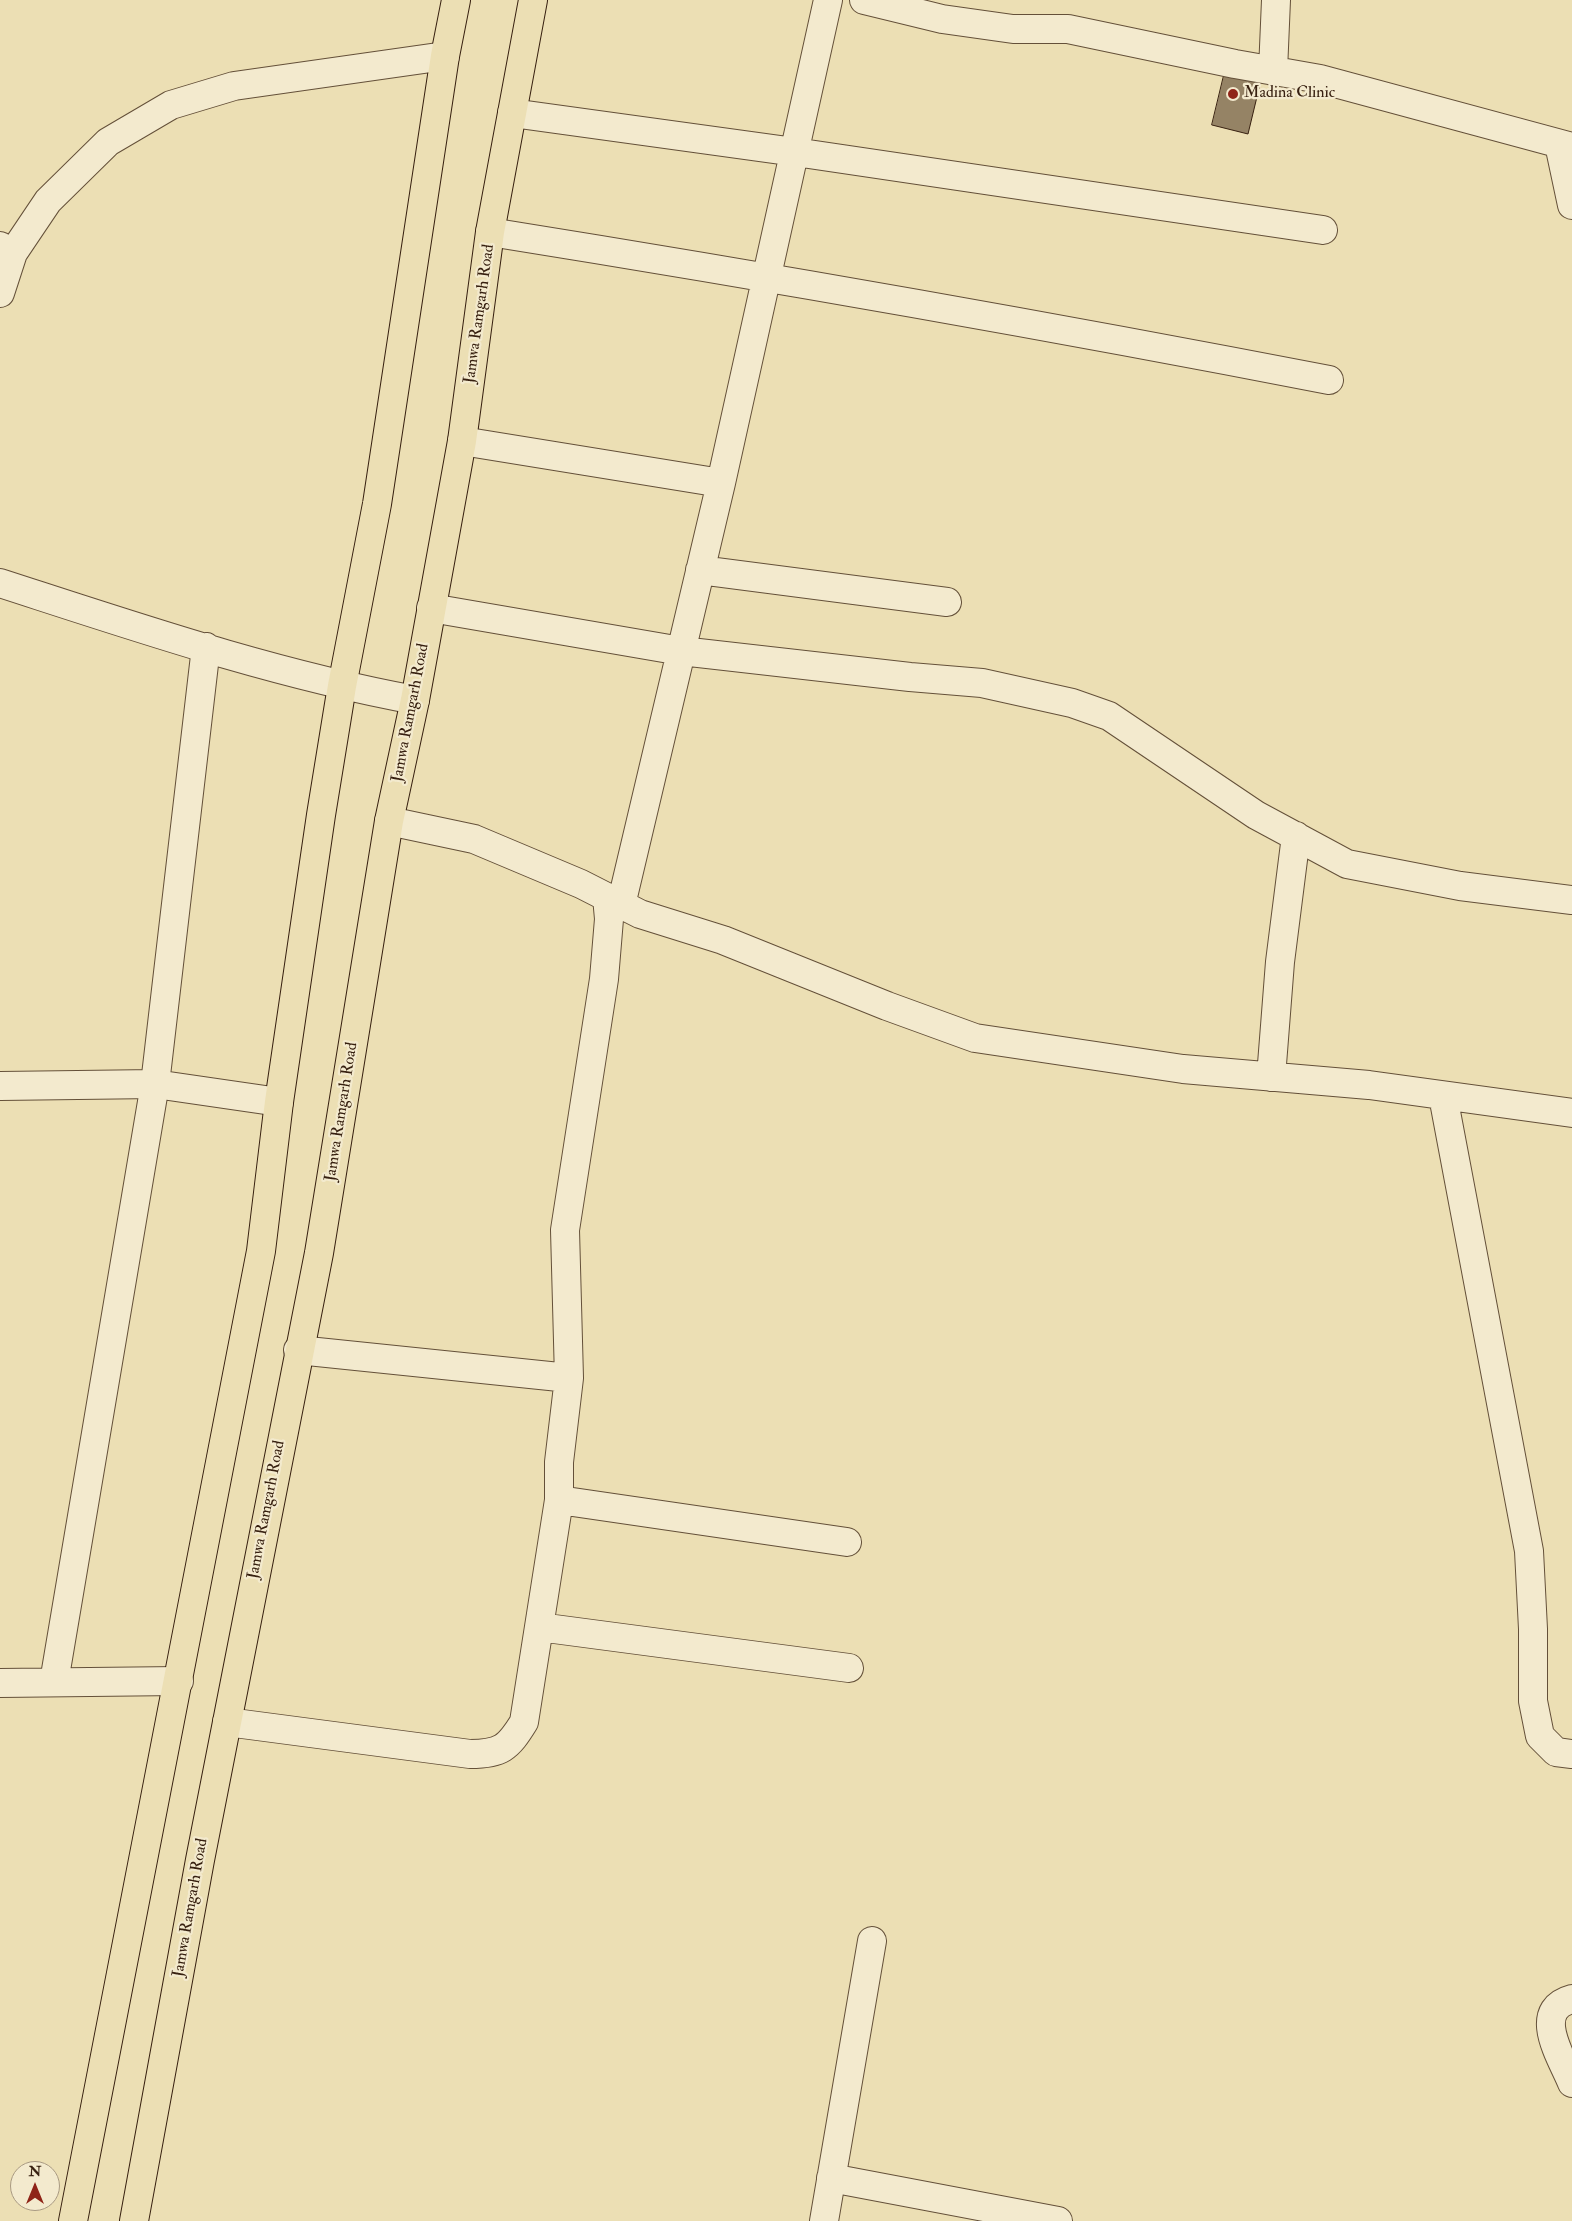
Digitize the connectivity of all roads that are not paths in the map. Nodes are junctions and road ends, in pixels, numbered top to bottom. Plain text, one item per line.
1 (456, 0) edge
2 (533, 0) edge
3 (828, 0) edge
4 (864, 0) edge
5 (1276, 0) edge
6 (445, 56) junction
7 (1273, 71) junction
8 (512, 113) junction
9 (1566, 145) edge
10 (795, 152) junction
11 (1572, 206) edge
12 (1323, 230) dead end
13 (490, 232) junction
14 (7, 250) edge
15 (767, 277) junction
16 (0, 293) edge
17 (1329, 380) dead end
18 (462, 441) junction
19 (721, 483) junction
20 (700, 570) junction
21 (0, 583) edge
22 (946, 602) dead end
23 (431, 608) junction
24 (206, 647) junction
25 (681, 651) junction
26 (342, 686) junction
27 (415, 700) junction
28 (389, 821) junction
29 (1296, 836) junction
30 (1572, 900) edge
31 (614, 901) junction
32 (1271, 1077) junction
33 (155, 1084) junction
34 (0, 1086) edge
35 (1443, 1096) junction
36 (279, 1102) junction
37 (1572, 1114) edge
38 (298, 1350) junction
39 (569, 1378) junction
40 (558, 1500) junction
41 (846, 1542) dead end
42 (539, 1627) junction
43 (849, 1668) dead end
44 (179, 1681) junction
45 (54, 1682) junction
46 (0, 1683) edge
47 (226, 1722) junction
48 (1572, 1754) edge
49 (872, 1940) dead end
50 (1572, 1999) edge
51 (1572, 2083) edge
52 (832, 2178) junction
53 (73, 2221) edge
54 (134, 2221) edge
55 (824, 2221) edge
56 (1058, 2221) edge

1 - 6 highway
2 - 8 highway, Jamwa Ramgarh Road
3 - 10 street
4 - 7 street
5 - 7 street
6 - 14 street
6 - 26 highway
7 - 9 street
8 - 10 street
8 - 13 highway, Jamwa Ramgarh Road
9 - 11 street
10 - 12 street
10 - 15 street
13 - 15 street
13 - 18 highway, Jamwa Ramgarh Road
14 - 16 street
15 - 17 street
15 - 19 street
18 - 19 street
18 - 23 highway, Jamwa Ramgarh Road
19 - 20 street
20 - 22 street
20 - 25 street
21 - 24 street
23 - 25 street
23 - 27 highway, Jamwa Ramgarh Road
24 - 26 street
24 - 33 street
25 - 29 street
25 - 31 street
26 - 27 street
26 - 36 highway
27 - 28 highway, Jamwa Ramgarh Road
28 - 31 street
28 - 38 highway, Jamwa Ramgarh Road
29 - 30 street
29 - 32 street
31 - 32 street
31 - 39 street
32 - 35 street
33 - 34 street
33 - 36 street
33 - 45 street
35 - 37 street
35 - 48 street
36 - 44 highway
38 - 39 street
38 - 47 highway, Jamwa Ramgarh Road
39 - 40 street
40 - 41 street
40 - 42 street
42 - 43 street
42 - 47 street
44 - 45 street
44 - 53 highway
45 - 46 street
47 - 54 highway, Jamwa Ramgarh Road
49 - 52 street
50 - 51 street
52 - 55 street
52 - 56 street

